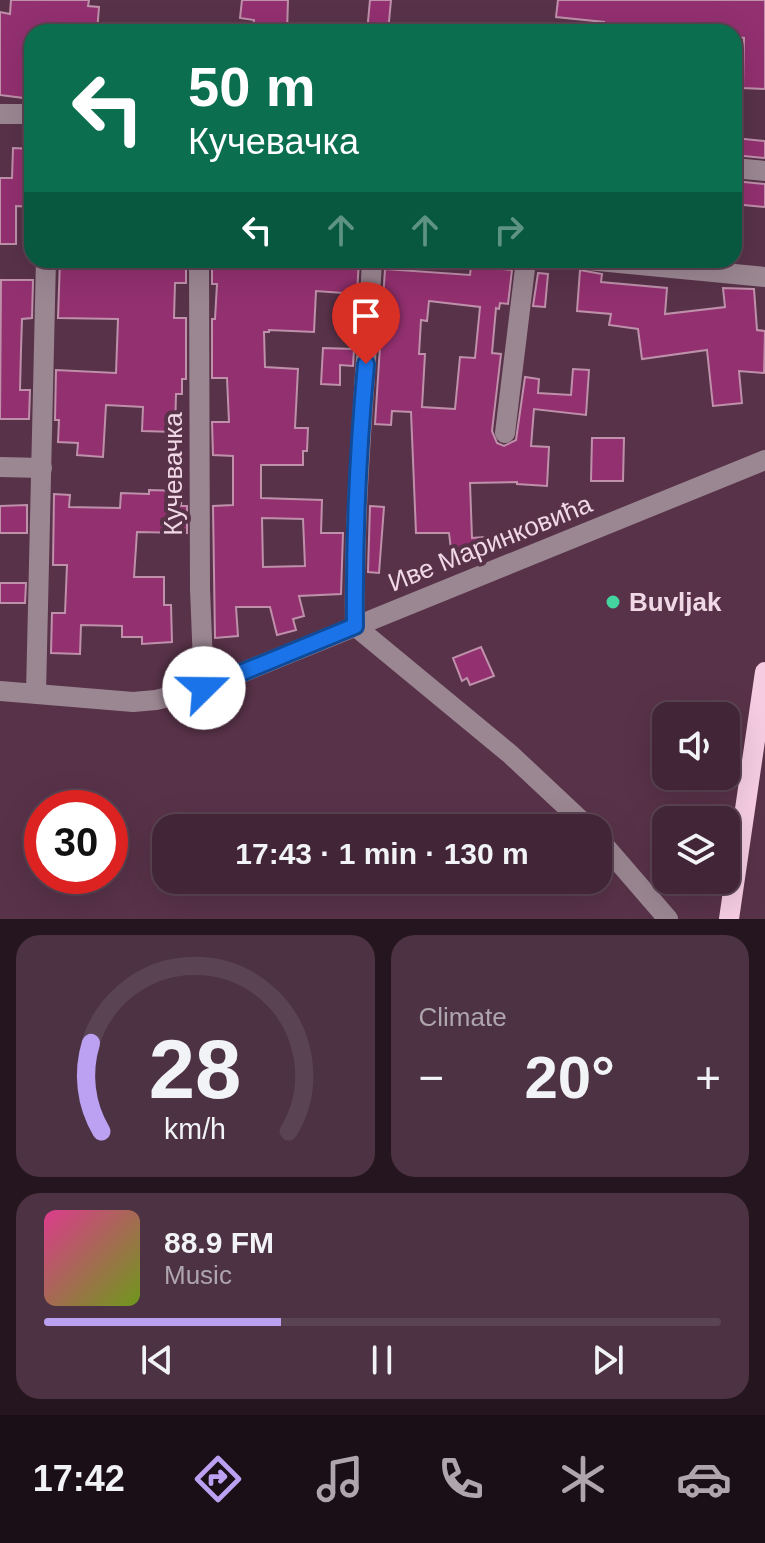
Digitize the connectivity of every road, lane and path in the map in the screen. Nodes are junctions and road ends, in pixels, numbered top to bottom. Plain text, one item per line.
1 (0, 114) edge
2 (24, 114) edge
3 (742, 169) edge
4 (765, 171) edge
5 (46, 268) edge
6 (199, 268) edge
7 (372, 268) edge
8 (525, 268) edge
9 (671, 268) edge
10 (765, 277) edge
11 (505, 433) dead end
12 (765, 460) edge
13 (0, 467) edge
14 (42, 468) junction
15 (355, 626) junction
16 (765, 672) edge
17 (204, 688) junction
18 (0, 691) edge
19 (36, 693) junction
20 (760, 738) edge
21 (574, 814) edge
22 (612, 854) edge
23 (668, 919) edge
24 (729, 919) edge

1 - 2 street
3 - 4 street
5 - 14 street
6 - 17 street, Кучевачка
7 - 15 street
8 - 11 street
9 - 10 street
12 - 15 street, Иве Маринковића
13 - 14 street
14 - 19 street
15 - 17 street, Иве Маринковића
15 - 21 street
16 - 20 main road
17 - 19 street, Иве Маринковића
18 - 19 street, Иве Маринковића
20 - 24 main road
22 - 23 street

